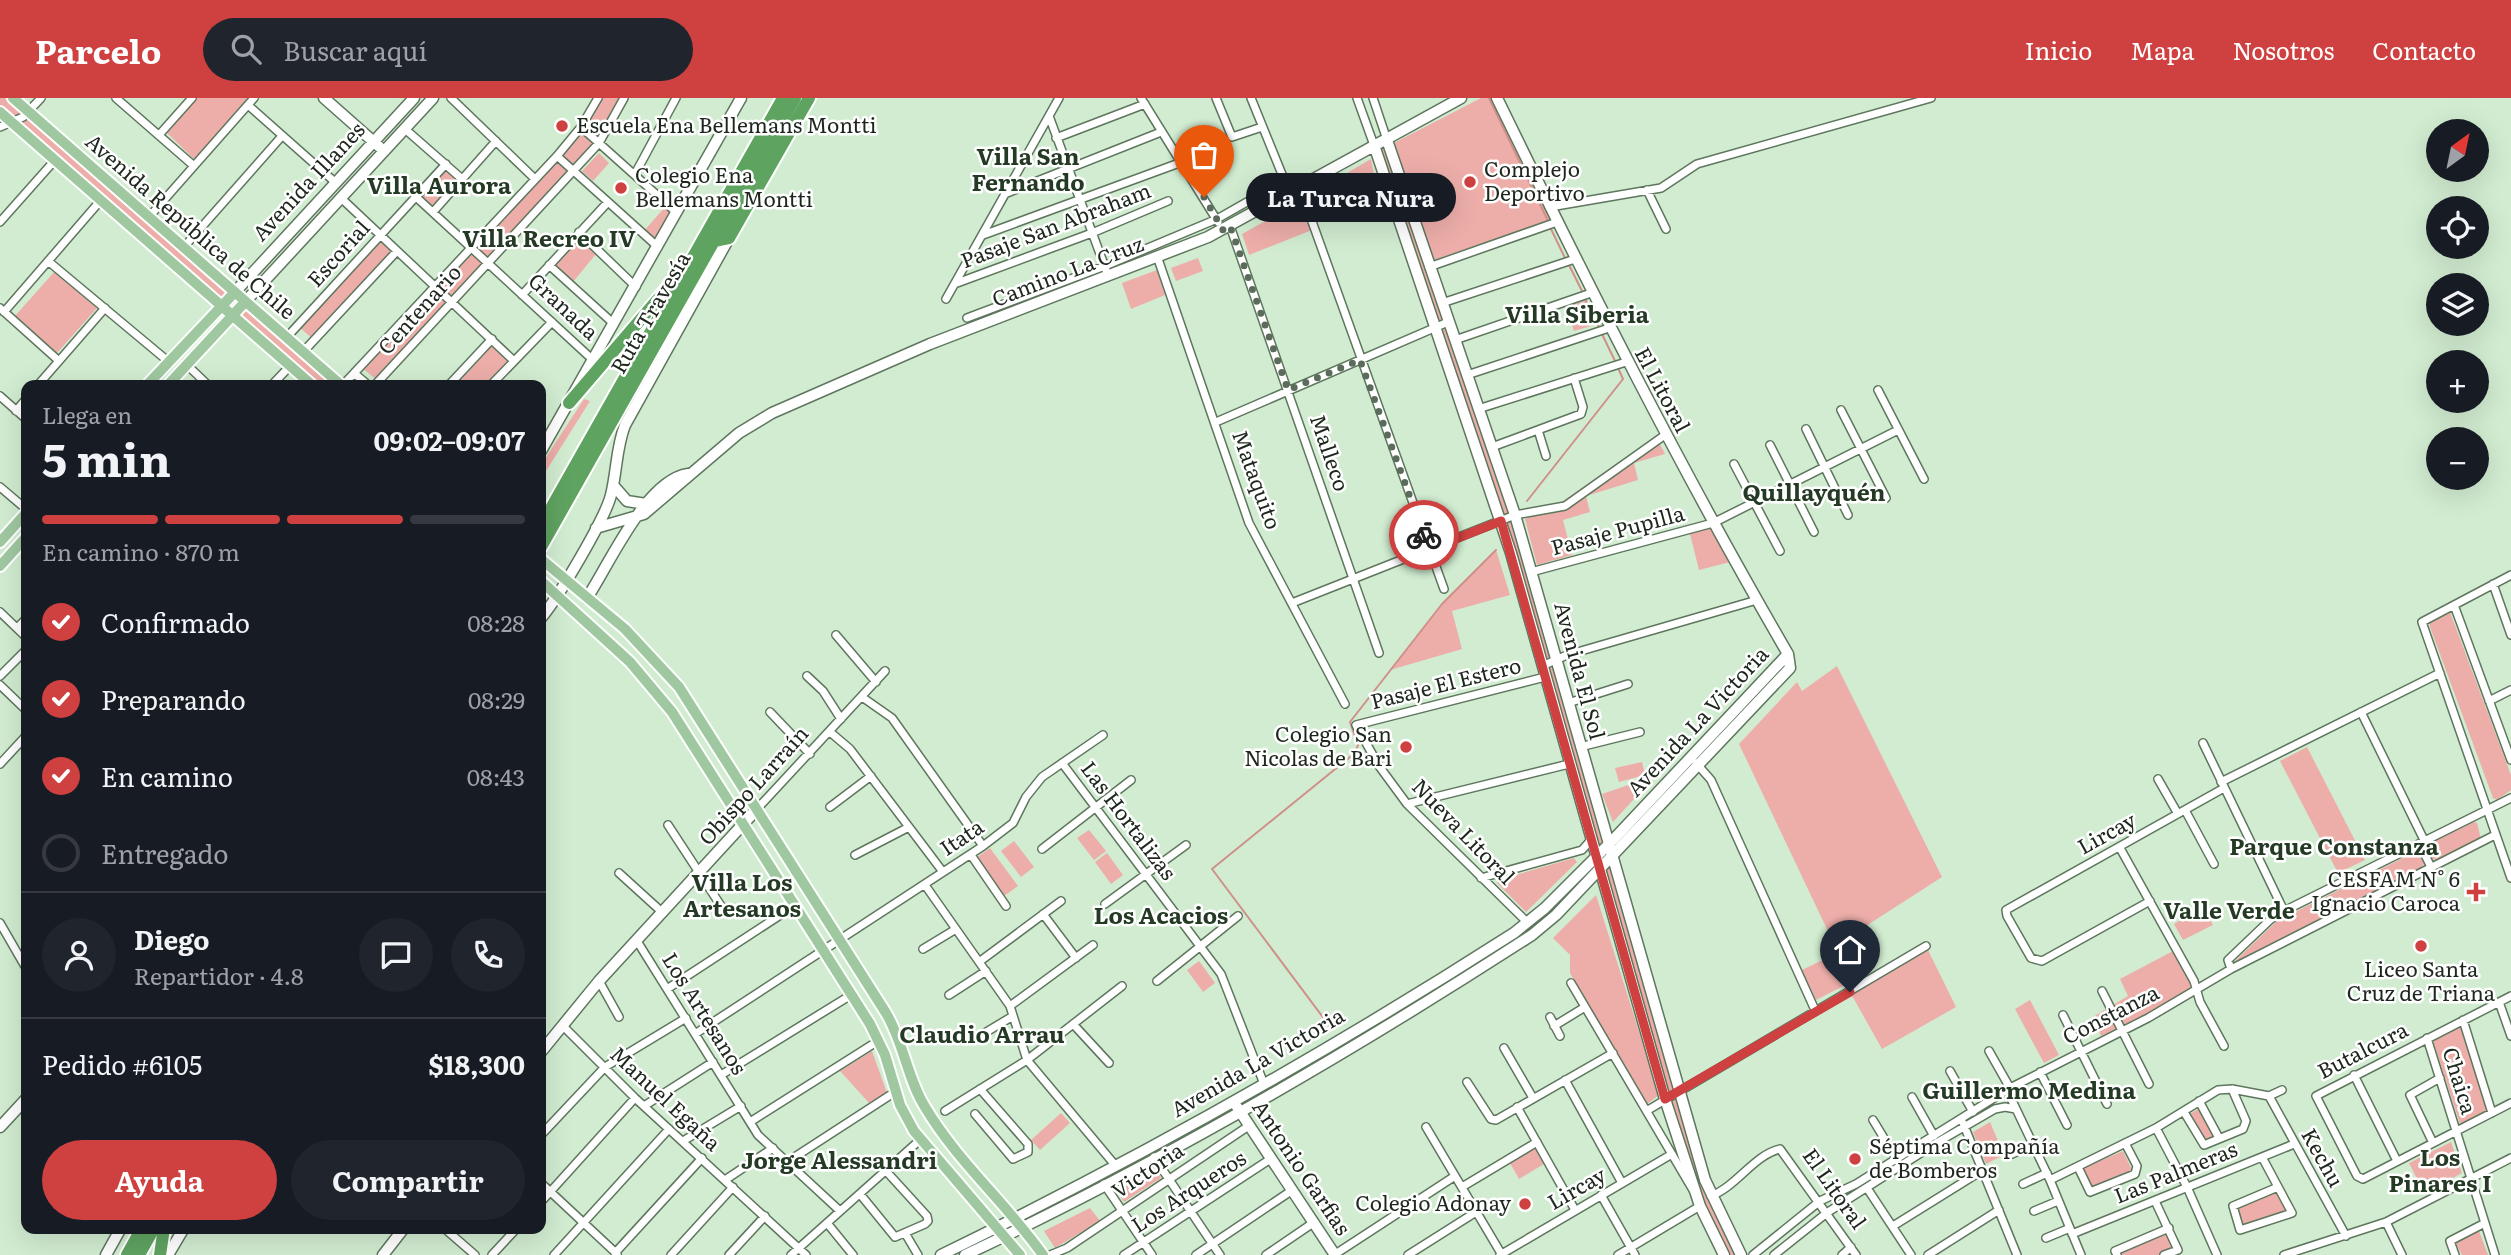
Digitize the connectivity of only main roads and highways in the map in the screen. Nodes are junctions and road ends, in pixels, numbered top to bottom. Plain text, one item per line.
1 (13, 98) edge
2 (324, 98) edge
3 (433, 98) edge
4 (783, 98) edge
5 (795, 98) edge
6 (809, 98) edge
7 (1461, 98) edge
8 (1497, 98) edge
9 (737, 99) edge
10 (409, 100) edge
11 (0, 112) edge
12 (5, 124) edge
13 (1387, 139) junction
14 (374, 141) junction
15 (1375, 148) junction
16 (384, 151) junction
17 (133, 203) junction
18 (120, 217) junction
19 (714, 220) junction
20 (729, 238) junction
21 (714, 242) junction
22 (235, 292) junction
23 (246, 302) junction
24 (222, 306) junction
25 (232, 316) junction
26 (277, 330) junction
27 (264, 344) junction
28 (152, 380) edge
29 (173, 380) edge
30 (307, 380) edge
31 (336, 380) edge
32 (569, 403) junction
33 (546, 442) edge
34 (688, 474) junction
35 (613, 484) junction
36 (646, 504) junction
37 (21, 517) edge
38 (546, 517) edge
39 (636, 519) junction
40 (596, 528) junction
41 (546, 538) edge
42 (0, 542) edge
43 (21, 543) edge
44 (546, 564) edge
45 (0, 566) edge
46 (565, 580) junction
47 (546, 586) edge
48 (557, 596) junction
49 (587, 598) junction
50 (546, 611) edge
51 (1788, 654) joint
52 (705, 726) junction
53 (684, 731) junction
54 (1694, 761) junction
55 (757, 808) junction
56 (743, 825) junction
57 (1608, 845) junction
58 (1611, 857) junction
59 (1595, 858) junction
60 (1599, 870) junction
61 (546, 1046) edge
62 (21, 1104) edge
63 (1237, 1106) junction
64 (0, 1127) edge
65 (1019, 1223) junction
66 (1000, 1232) junction
67 (118, 1234) edge
68 (139, 1234) edge
69 (151, 1234) edge
70 (163, 1234) edge
71 (181, 1234) edge
72 (399, 1234) edge
73 (1722, 1254) edge
74 (106, 1255) edge
75 (127, 1255) edge
76 (139, 1255) edge
77 (160, 1255) edge
78 (169, 1255) edge
79 (383, 1255) edge
80 (941, 1255) edge
81 (965, 1255) edge
82 (1020, 1255) edge
83 (1043, 1255) edge
84 (1335, 1255) edge
85 (1741, 1255) edge

1 - 17 main road, Avenida República de Chile
2 - 14 main road
3 - 16 main road, Avenida Illanes
4 - 19 highway, Ruta Travesía
5 - 21 highway, Ruta Travesía
6 - 20 highway
7 - 13 main road, Camino La Cruz
8 - 51 main road, El Litoral
9 - 32 main road
10 - 14 main road, Avenida Illanes
11 - 12 main road, Avenida República de Chile
12 - 18 main road, Avenida República de Chile
13 - 15 main road, Camino La Cruz
13 - 57 main road, Avenida El Sol
14 - 16 main road
14 - 22 main road, Avenida Illanes
15 - 34 main road, Camino La Cruz
15 - 59 main road, Avenida El Sol
16 - 23 main road, Avenida Illanes
17 - 18 main road
17 - 22 main road, Avenida República de Chile
18 - 24 main road, Avenida República de Chile
19 - 32 highway
19 - 38 highway, Ruta Travesía
20 - 21 highway
20 - 35 main road
21 - 41 highway, Ruta Travesía
22 - 23 main road, Avenida República de Chile
22 - 24 main road, Avenida Illanes
23 - 25 main road, Avenida Illanes
23 - 26 main road, Avenida República de Chile
24 - 25 main road, Avenida República de Chile
24 - 28 main road, Avenida Illanes
25 - 27 main road, Avenida República de Chile
25 - 29 main road, Avenida Illanes
26 - 27 main road
26 - 31 main road, Avenida República de Chile
27 - 30 main road, Avenida República de Chile
32 - 33 main road
34 - 36 main road, Camino La Cruz
34 - 39 main road, Camino La Cruz
35 - 36 main road
35 - 40 main road
36 - 39 main road, Camino La Cruz
37 - 42 main road
39 - 40 main road
39 - 49 main road, Camino La Cruz
40 - 46 main road
43 - 45 main road
44 - 46 main road
46 - 48 main road
46 - 49 main road
47 - 48 main road
48 - 50 main road
48 - 53 main road
49 - 52 main road
51 - 54 main road, Avenida La Victoria
52 - 53 main road
52 - 55 main road
53 - 56 main road
54 - 57 main road, Avenida La Victoria
54 - 58 main road, Avenida La Victoria
55 - 56 main road, Obispo Larraín
55 - 65 main road
56 - 61 main road, Obispo Larraín
56 - 66 main road
57 - 58 main road, Avenida El Sol
57 - 59 main road, Avenida La Victoria
58 - 60 main road, Avenida La Victoria
58 - 85 main road, Avenida El Sol
59 - 60 main road, Avenida El Sol
59 - 63 main road, Avenida La Victoria
60 - 63 main road, Avenida La Victoria
60 - 73 main road, Avenida El Sol
62 - 64 main road
63 - 65 main road, Avenida La Victoria
63 - 65 main road, Avenida La Victoria
63 - 84 main road, Antonio Garfias
65 - 66 main road, Avenida La Victoria
65 - 83 main road
66 - 80 main road, Avenida La Victoria
66 - 81 main road, Avenida La Victoria
66 - 82 main road
67 - 74 main road
68 - 75 highway
69 - 76 highway
70 - 77 highway
71 - 78 main road
72 - 79 main road

